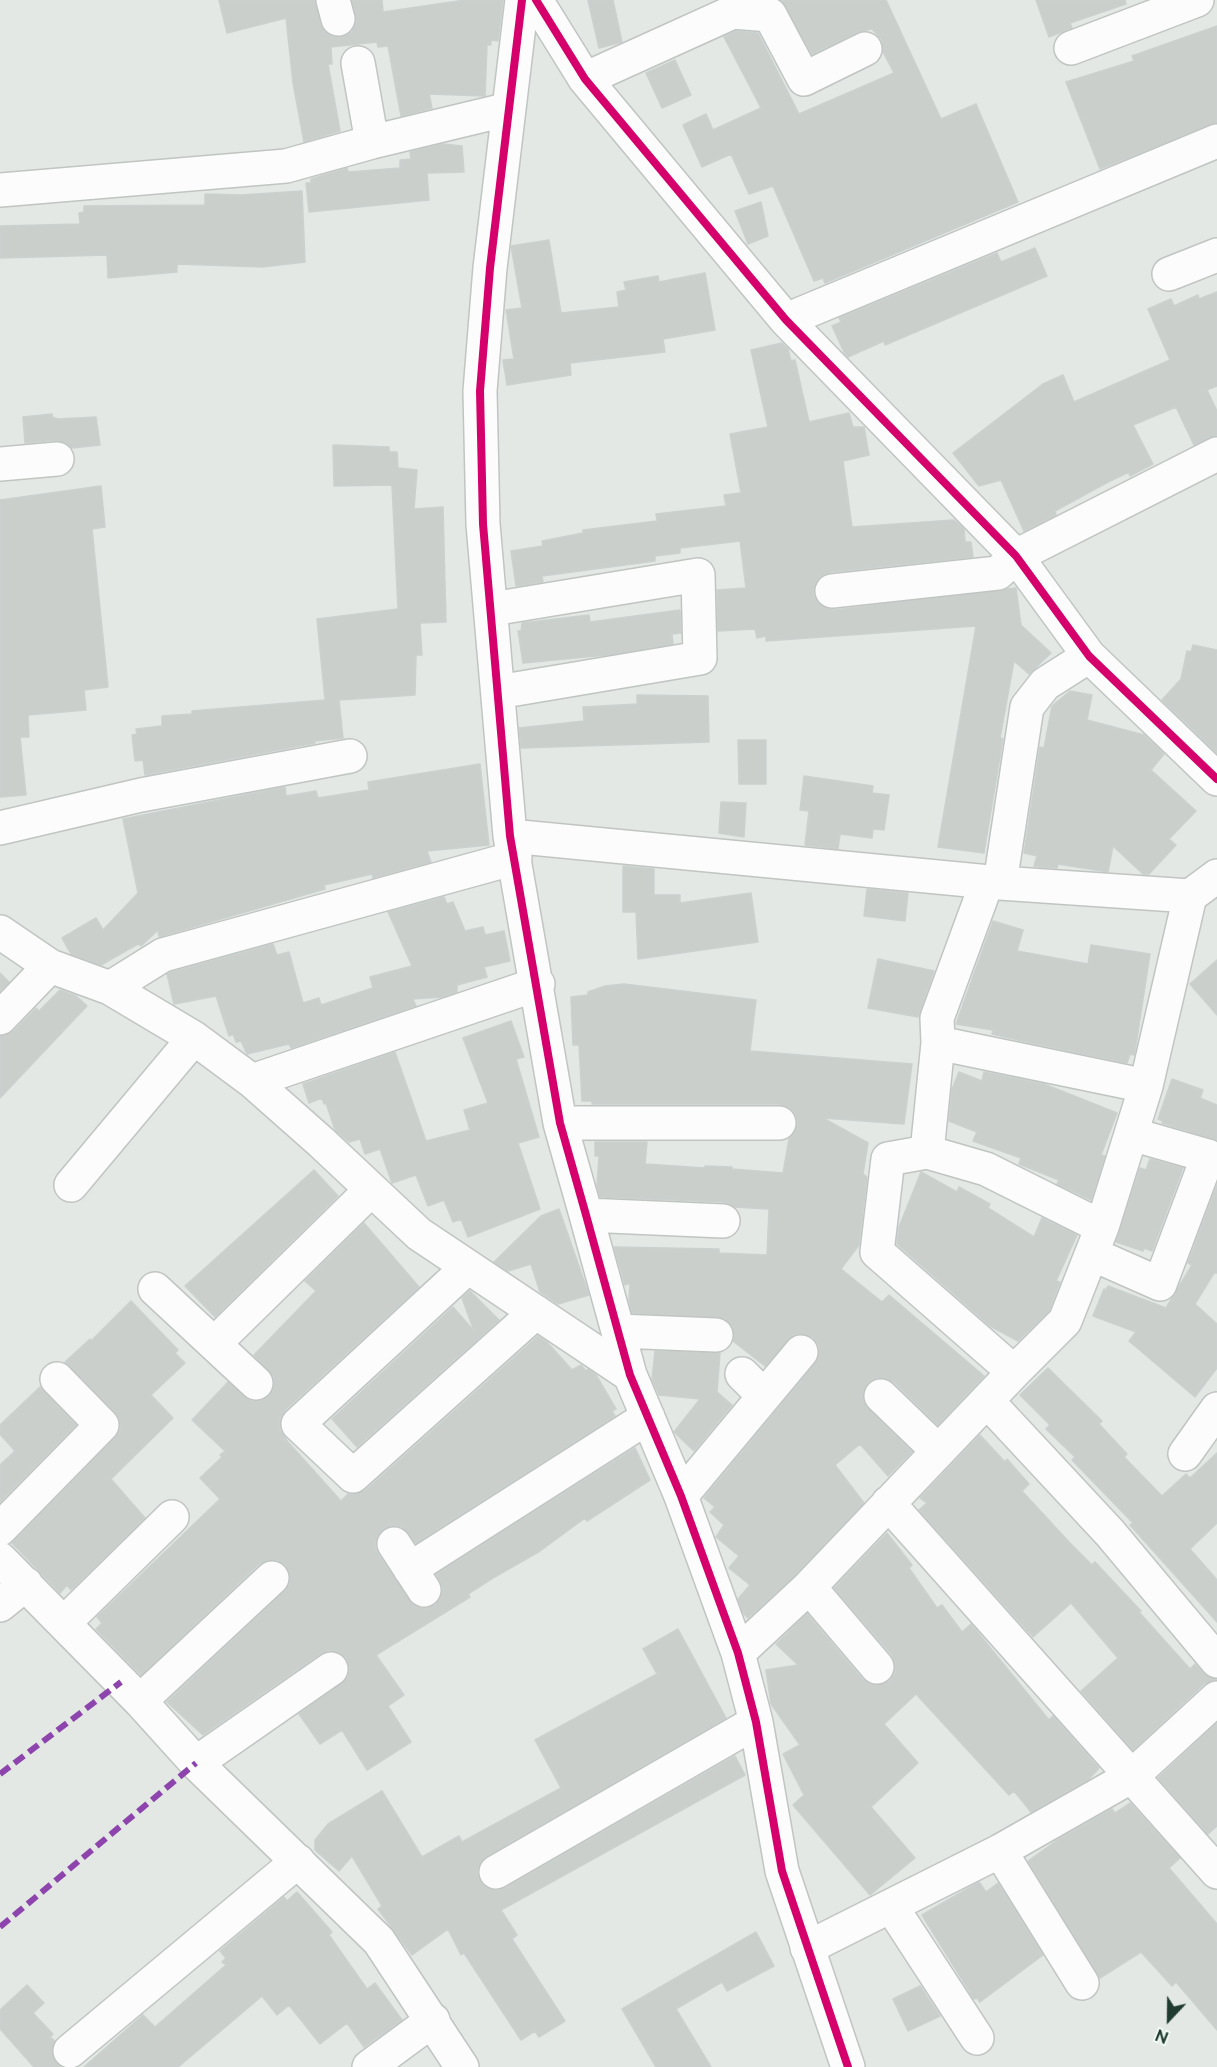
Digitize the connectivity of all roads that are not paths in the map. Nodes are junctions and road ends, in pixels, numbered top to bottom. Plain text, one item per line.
1 (522, 0) edge
2 (536, 0) edge
3 (1197, 0) edge
4 (1071, 48) dead end
5 (865, 49) dead end
6 (358, 63) dead end
7 (585, 79) junction
8 (509, 109) junction
9 (1217, 141) edge
10 (372, 142) junction
11 (0, 190) edge
12 (1217, 255) edge
13 (1169, 273) dead end
14 (786, 320) junction
15 (1217, 453) edge
16 (57, 459) dead end
17 (0, 464) edge
18 (1016, 556) junction
19 (832, 591) dead end
20 (492, 609) junction
21 (1089, 656) junction
22 (498, 692) junction
23 (350, 756) dead end
24 (1217, 779) edge
25 (0, 828) edge
26 (513, 847) junction
27 (1217, 876) edge
28 (993, 883) junction
29 (1190, 896) junction
30 (0, 932) edge
31 (50, 966) junction
32 (538, 984) junction
33 (110, 987) junction
34 (0, 1018) edge
35 (194, 1038) junction
36 (938, 1043) junction
37 (252, 1081) junction
38 (1146, 1086) junction
39 (779, 1122) dead end
40 (560, 1123) junction
41 (1131, 1134) junction
42 (927, 1152) junction
43 (71, 1185) dead end
44 (371, 1190) junction
45 (586, 1215) junction
46 (723, 1221) dead end
47 (1097, 1241) junction
48 (468, 1267) junction
49 (156, 1289) dead end
50 (536, 1312) junction
51 (618, 1331) junction
52 (716, 1335) dead end
53 (214, 1344) junction
54 (801, 1352) dead end
55 (1014, 1372) junction
56 (630, 1375) junction
57 (57, 1379) dead end
58 (256, 1383) dead end
59 (881, 1396) dead end
60 (987, 1401) junction
61 (1217, 1409) edge
62 (648, 1417) junction
63 (938, 1451) junction
64 (1185, 1454) dead end
65 (681, 1496) junction
66 (888, 1503) junction
67 (172, 1517) dead end
68 (0, 1529) edge
69 (0, 1559) edge
70 (409, 1568) dead end
71 (272, 1578) dead end
72 (26, 1584) junction
73 (809, 1587) junction
74 (0, 1605) edge
75 (64, 1623) junction
76 (738, 1653) junction
77 (1217, 1661) edge
78 (877, 1667) dead end
79 (331, 1669) dead end
80 (1217, 1698) edge
81 (140, 1701) junction
82 (756, 1722) junction
83 (196, 1763) junction
84 (1132, 1776) junction
85 (1000, 1851) junction
86 (298, 1861) junction
87 (496, 1872) dead end
88 (1217, 1872) edge
89 (891, 1906) junction
90 (807, 1948) junction
91 (1082, 1983) dead end
92 (434, 2020) junction
93 (977, 2038) dead end
94 (70, 2051) dead end
95 (369, 2067) edge
96 (462, 2067) edge
97 (848, 2067) edge

1 - 8 street
2 - 7 street
3 - 4 street
5 - 7 street
6 - 10 street
7 - 14 street
8 - 10 street
8 - 20 street
9 - 14 street
10 - 11 street
12 - 13 street
14 - 18 street
15 - 18 street
16 - 17 street
18 - 19 street
18 - 21 street
20 - 22 street
20 - 22 street
21 - 24 street
21 - 28 street
22 - 26 street
23 - 25 street
26 - 28 street
26 - 32 street
26 - 33 street
27 - 29 street
28 - 29 street
28 - 36 street
29 - 38 street
30 - 31 street
31 - 33 street
31 - 34 street
32 - 37 street
32 - 40 street
33 - 35 street
35 - 37 street
35 - 43 street
36 - 38 street
36 - 42 street
37 - 44 street
38 - 41 street
39 - 40 street
40 - 45 street
41 - 47 street
41 - 47 street
42 - 47 street
42 - 55 street
44 - 48 street
44 - 53 street
45 - 46 street
45 - 51 street
47 - 55 street
48 - 50 street
48 - 50 street
49 - 53 street
50 - 56 street
51 - 52 street
51 - 56 street
53 - 58 street
54 - 65 street
55 - 60 street
56 - 62 street
57 - 68 street
59 - 63 street
60 - 63 street
60 - 77 street
61 - 64 street
62 - 65 street
62 - 70 street
63 - 66 street
65 - 76 street
66 - 73 street
66 - 84 street
67 - 75 street
69 - 72 street
71 - 81 street
72 - 74 street
72 - 75 street
73 - 76 street
73 - 78 street
75 - 81 street
76 - 82 street
79 - 83 street
80 - 84 street
81 - 83 street
82 - 87 street
82 - 90 street
83 - 86 street
84 - 85 street
84 - 88 street
85 - 89 street
85 - 91 street
86 - 92 street
86 - 94 street
89 - 90 street
89 - 93 street
90 - 97 street
92 - 95 street
92 - 96 street

